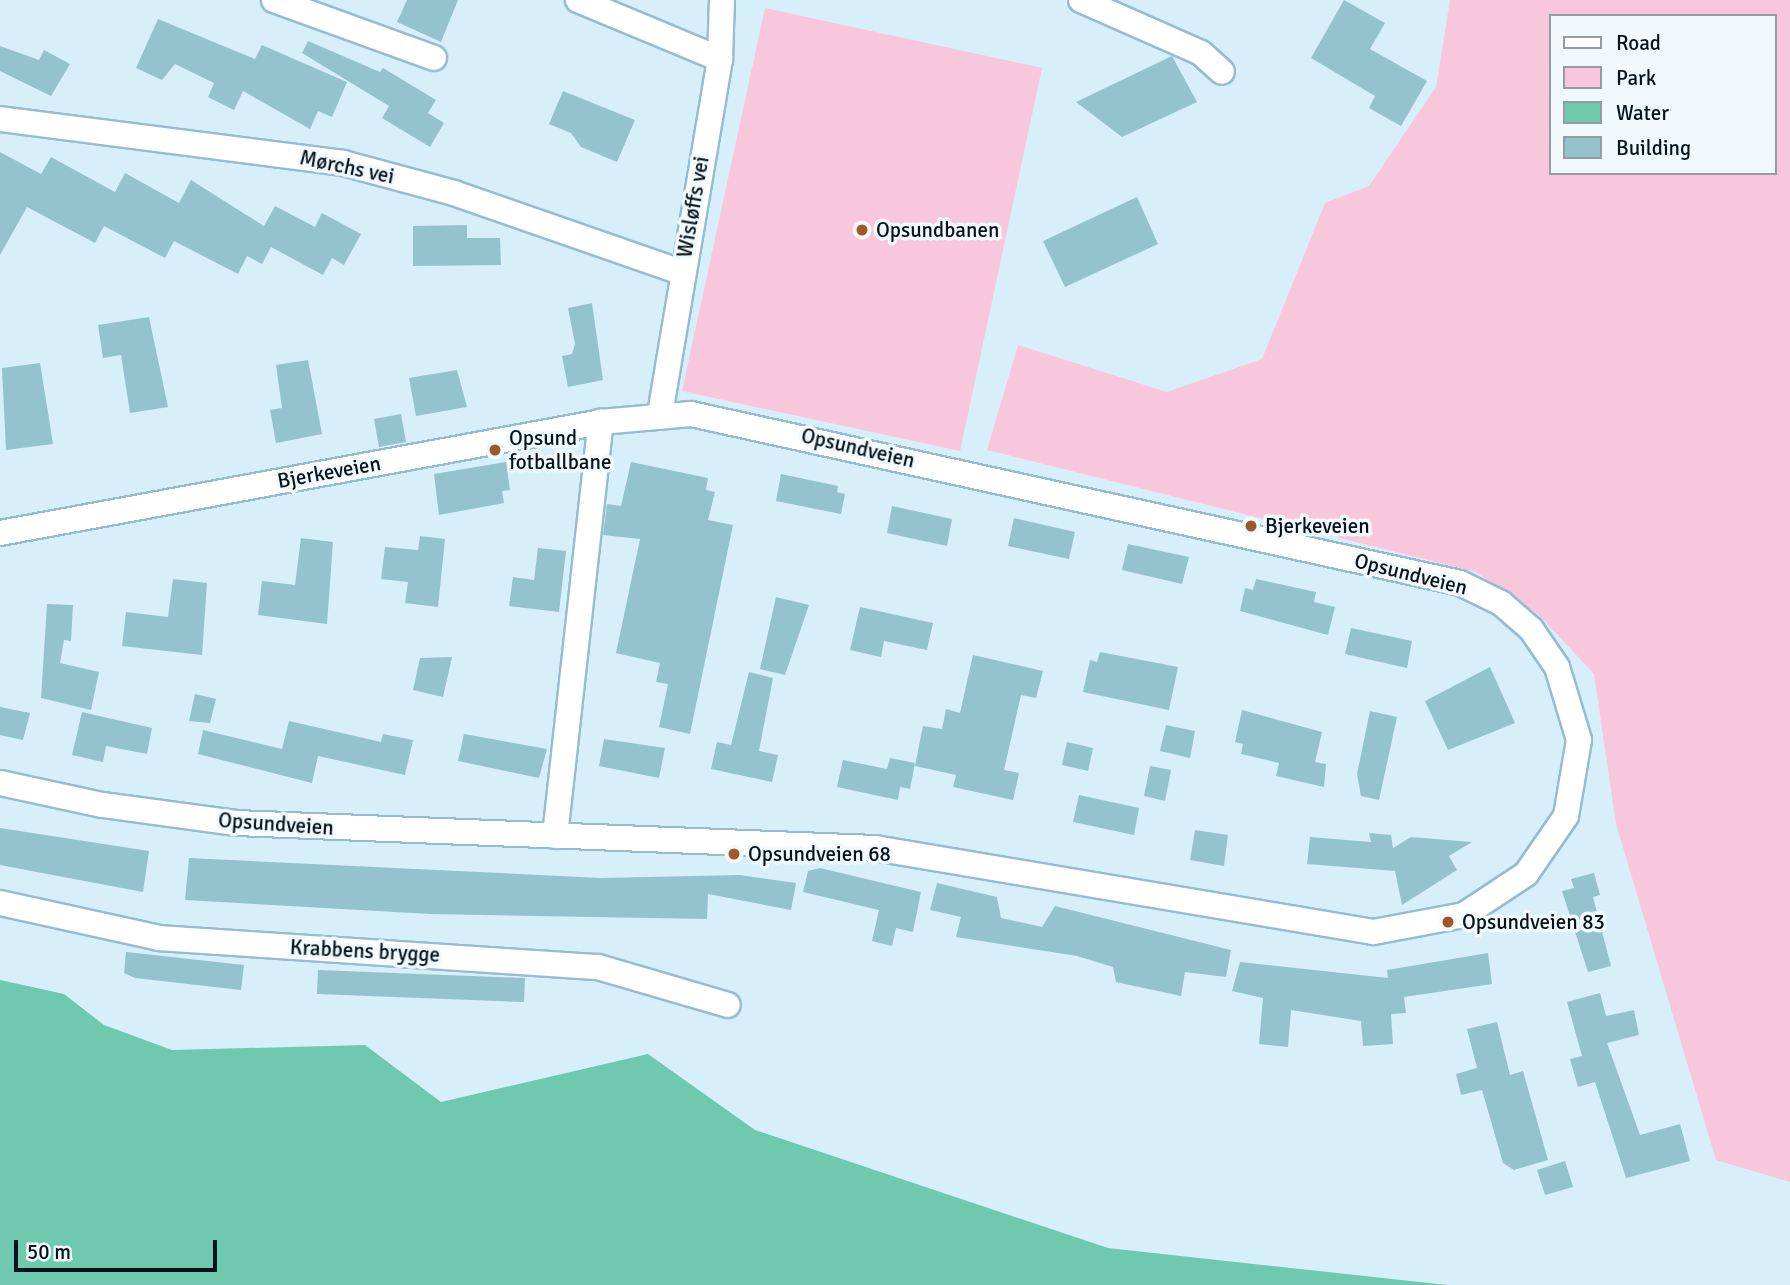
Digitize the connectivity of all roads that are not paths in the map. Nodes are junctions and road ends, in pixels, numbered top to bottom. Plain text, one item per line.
1 (274, 0) edge
2 (579, 0) edge
3 (722, 0) edge
4 (1081, 0) edge
5 (434, 58) dead end
6 (720, 59) junction
7 (1222, 72) dead end
8 (0, 119) edge
9 (681, 272) junction
10 (660, 414) junction
11 (601, 422) junction
12 (0, 533) edge
13 (0, 783) edge
14 (555, 836) junction
15 (0, 903) edge
16 (729, 1005) dead end

1 - 5 street
2 - 6 street
3 - 6 street, Wisløffs vei
4 - 7 street
6 - 9 street, Wisløffs vei
8 - 9 street, Mørchs vei
9 - 10 street, Wisløffs vei
10 - 11 street, Bjerkeveien
10 - 14 street, Opsundveien
11 - 12 street, Bjerkeveien
11 - 14 street
13 - 14 street, Opsundveien
15 - 16 street, Krabbens brygge

